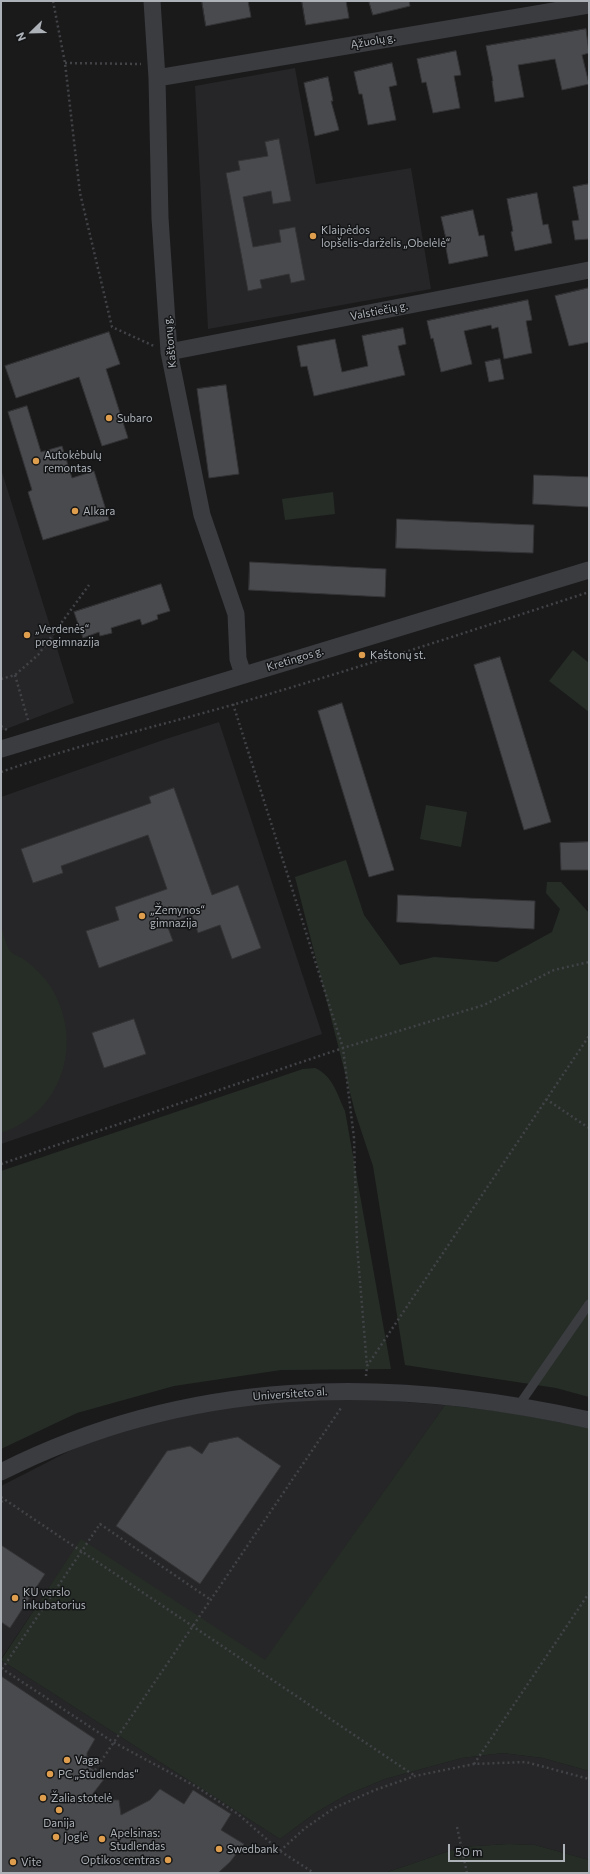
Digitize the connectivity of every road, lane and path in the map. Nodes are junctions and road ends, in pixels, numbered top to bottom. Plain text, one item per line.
1 (53, 1) edge
2 (152, 1) edge
3 (589, 5) edge
4 (64, 63) junction
5 (156, 71) junction
6 (589, 270) edge
7 (169, 352) junction
8 (589, 570) edge
9 (88, 586) dead end
10 (589, 592) edge
11 (243, 674) junction
12 (15, 675) junction
13 (1, 679) edge
14 (233, 704) junction
15 (28, 720) dead end
16 (1, 749) edge
17 (1, 772) edge
18 (589, 962) edge
19 (589, 1036) edge
20 (344, 1048) junction
21 (546, 1099) junction
22 (589, 1128) edge
23 (1, 1164) edge
24 (589, 1304) edge
25 (367, 1366) junction
26 (365, 1377) dead end
27 (348, 1391) junction
28 (519, 1405) junction
29 (589, 1420) edge
30 (1, 1472) edge
31 (1, 1497) edge
32 (5, 1499) junction
33 (1, 1502) edge
34 (82, 1551) junction
35 (589, 1593) edge
36 (211, 1600) junction
37 (193, 1626) junction
38 (2, 1669) edge
39 (113, 1742) junction
40 (474, 1764) junction
41 (95, 1770) dead end
42 (415, 1776) junction
43 (589, 1779) edge
44 (457, 1827) dead end
45 (280, 1851) junction
46 (314, 1873) edge
47 (466, 1873) edge

1 - 4 path
2 - 5 street, Kaštonų g.
3 - 5 street, Ąžuolų g.
4 - 5 path
4 - 7 path
5 - 7 street, Kaštonų g.
6 - 7 street, Valstiečių g.
7 - 11 street, Kaštonų g.
8 - 11 street, Kretingos g.
9 - 12 path
10 - 14 path
11 - 16 street, Kretingos g.
12 - 13 path
12 - 15 path
14 - 17 path
14 - 20 path
18 - 20 path
19 - 21 path
20 - 23 path
20 - 25 path
21 - 22 path
21 - 25 path
24 - 28 lane
25 - 26 path
27 - 28 street, Universiteto al.
27 - 30 street, Universiteto al.
27 - 36 path
28 - 29 street, Universiteto al.
31 - 32 path
32 - 33 path
32 - 34 path
34 - 36 path
34 - 37 path
34 - 38 path
35 - 40 path
36 - 37 path
37 - 39 path
37 - 42 path
38 - 39 path
39 - 41 path
39 - 45 path
40 - 42 path
40 - 43 path
42 - 45 path
44 - 47 path
45 - 46 path

